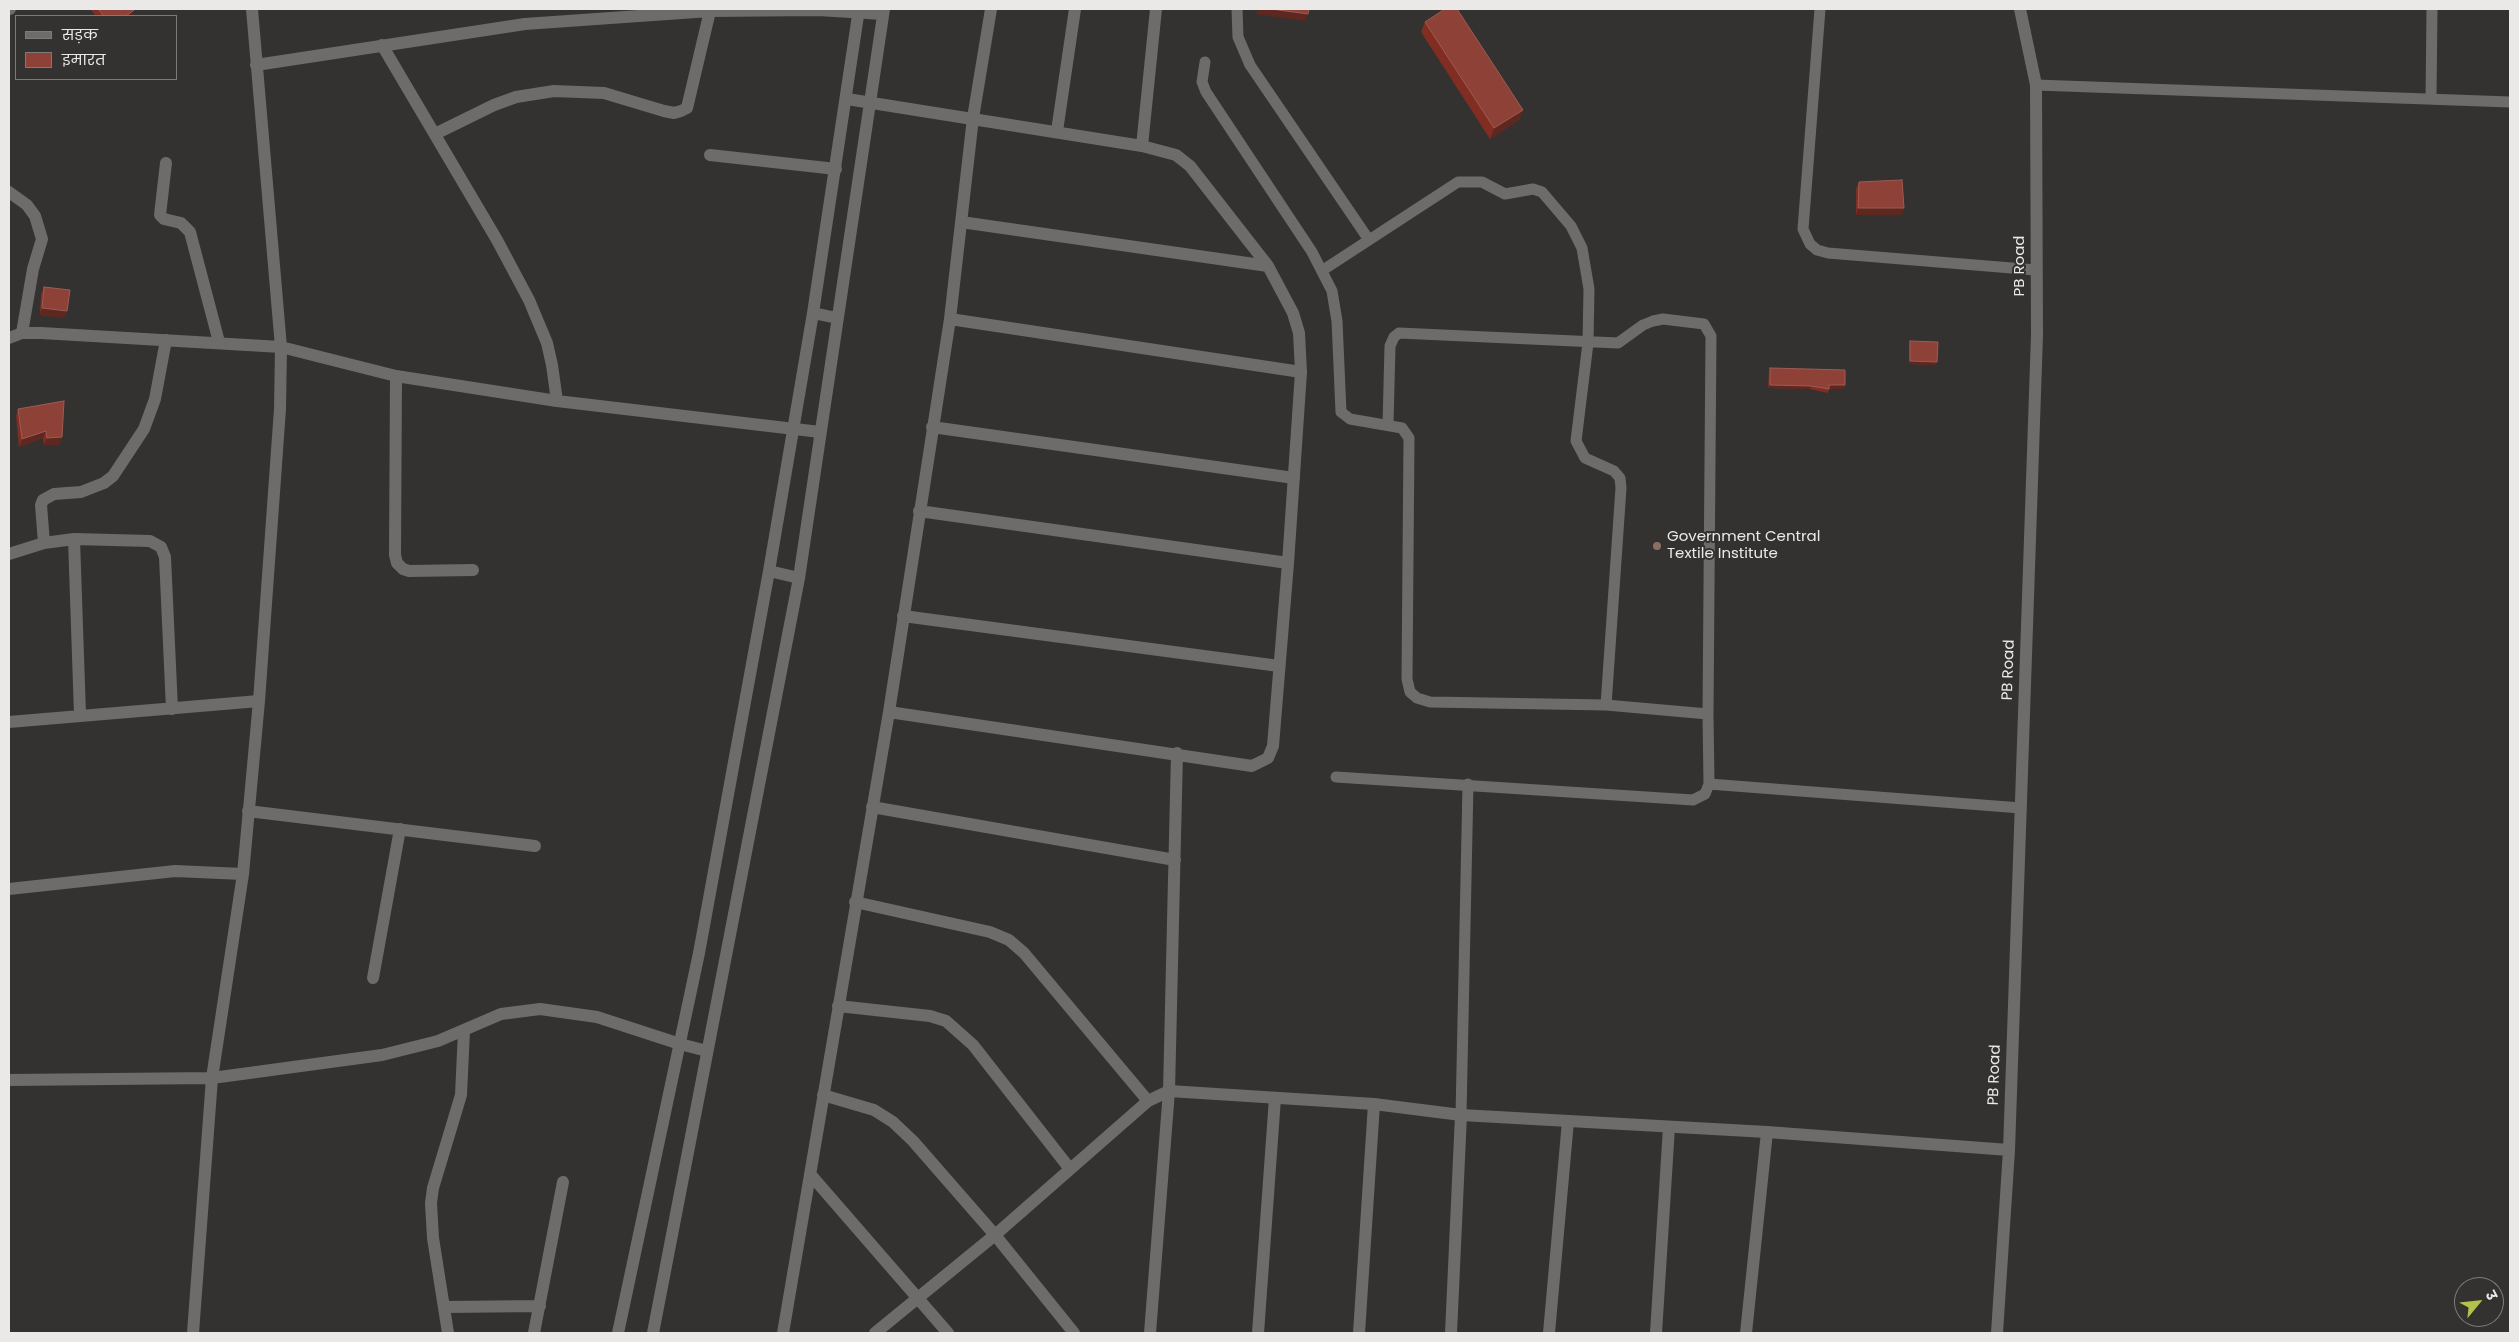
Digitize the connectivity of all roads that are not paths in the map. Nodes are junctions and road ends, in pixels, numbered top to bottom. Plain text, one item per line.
1 (252, 9) edge
2 (818, 9) edge
3 (991, 9) edge
4 (1075, 9) edge
5 (1156, 9) edge
6 (1237, 9) edge
7 (1820, 9) edge
8 (2020, 9) edge
9 (2432, 9) edge
10 (859, 10) edge
11 (710, 11) junction
12 (883, 11) edge
13 (382, 44) junction
14 (1205, 62) dead end
15 (256, 65) junction
16 (2036, 85) junction
17 (847, 99) junction
18 (2431, 99) junction
19 (2510, 102) edge
20 (869, 103) junction
21 (973, 118) junction
22 (1058, 132) junction
23 (435, 134) junction
24 (1142, 146) junction
25 (710, 155) dead end
26 (166, 163) dead end
27 (836, 169) junction
28 (9, 192) edge
29 (831, 199) junction
30 (854, 200) junction
31 (961, 222) junction
32 (1369, 240) junction
33 (1268, 266) junction
34 (1323, 270) junction
35 (2036, 270) junction
36 (813, 313) junction
37 (837, 318) junction
38 (950, 319) junction
39 (22, 334) junction
40 (9, 338) edge
41 (166, 340) junction
42 (219, 342) junction
43 (1588, 343) junction
44 (281, 346) junction
45 (1301, 372) junction
46 (396, 376) junction
47 (557, 401) junction
48 (1388, 425) junction
49 (932, 427) junction
50 (795, 428) junction
51 (820, 432) junction
52 (1294, 478) junction
53 (919, 511) junction
54 (74, 539) junction
55 (44, 543) junction
56 (9, 554) edge
57 (1288, 563) junction
58 (473, 570) dead end
59 (770, 571) junction
60 (799, 578) junction
61 (903, 616) junction
62 (1280, 666) junction
63 (259, 701) junction
64 (1606, 705) junction
65 (172, 709) junction
66 (889, 712) junction
67 (80, 714) junction
68 (1708, 714) junction
69 (9, 722) edge
70 (1177, 754) junction
71 (1336, 777) dead end
72 (1468, 784) junction
73 (1709, 784) junction
74 (872, 808) junction
75 (2021, 808) junction
76 (248, 811) junction
77 (400, 829) junction
78 (535, 846) dead end
79 (1175, 860) junction
80 (243, 874) junction
81 (9, 889) edge
82 (855, 902) junction
83 (373, 978) dead end
84 (838, 1006) junction
85 (464, 1031) junction
86 (680, 1044) junction
87 (707, 1051) junction
88 (212, 1078) junction
89 (9, 1080) edge
90 (1169, 1091) junction
91 (823, 1095) junction
92 (1275, 1098) junction
93 (1148, 1102) junction
94 (1374, 1104) junction
95 (1461, 1116) junction
96 (1568, 1121) junction
97 (1669, 1127) junction
98 (1767, 1132) junction
99 (2009, 1150) junction
100 (1070, 1169) junction
101 (810, 1174) junction
102 (563, 1182) dead end
103 (995, 1234) junction
104 (918, 1298) junction
105 (540, 1306) junction
106 (445, 1307) junction
107 (193, 1333) edge
108 (448, 1333) edge
109 (534, 1333) edge
110 (618, 1333) edge
111 (653, 1333) edge
112 (784, 1333) edge
113 (875, 1333) edge
114 (948, 1333) edge
115 (1074, 1333) edge
116 (1150, 1333) edge
117 (1258, 1333) edge
118 (1359, 1333) edge
119 (1450, 1333) edge
120 (1549, 1333) edge
121 (1656, 1333) edge
122 (1746, 1333) edge
123 (1997, 1333) edge

1 - 15 street
2 - 10 street
2 - 11 street
3 - 21 street
4 - 22 street
5 - 24 street
6 - 32 lane
7 - 35 lane
8 - 16 street, PB Road
9 - 18 lane
10 - 12 street
10 - 17 street
11 - 13 street
11 - 23 street
12 - 20 street
13 - 15 street
13 - 23 street
14 - 34 lane
15 - 44 street
16 - 18 lane
16 - 35 street, PB Road
17 - 20 street
17 - 27 street
18 - 19 lane
20 - 21 street
20 - 30 street
21 - 22 street
21 - 31 street
22 - 24 street
23 - 47 street
24 - 33 street
25 - 27 street
26 - 42 street
27 - 29 street
28 - 39 street
29 - 30 street
29 - 36 street
30 - 37 street
31 - 33 street
31 - 38 street
32 - 34 lane
32 - 43 lane
33 - 45 street
34 - 48 lane
35 - 75 street, PB Road
36 - 37 street
36 - 50 street
37 - 51 street
38 - 45 street
38 - 49 street
39 - 40 street
39 - 41 street
41 - 42 street
41 - 55 street
42 - 44 street
43 - 48 lane
43 - 64 lane
43 - 68 lane
44 - 46 street
44 - 63 street
45 - 52 street
46 - 47 street
46 - 58 street
47 - 50 street
48 - 64 lane
49 - 52 street
49 - 53 street
50 - 51 street
50 - 59 street
51 - 60 street
52 - 57 street
53 - 57 street
53 - 61 street
54 - 55 street
54 - 65 street
54 - 67 street
55 - 56 street
57 - 62 street
59 - 60 street
59 - 86 street
60 - 87 street
61 - 62 street
61 - 66 street
62 - 70 street
63 - 65 street
63 - 76 street
64 - 68 lane
65 - 67 street
66 - 70 street
66 - 74 street
67 - 69 street
68 - 73 lane
70 - 79 street
71 - 72 lane
72 - 73 lane
72 - 95 lane
73 - 75 lane
74 - 79 street
74 - 82 street
75 - 99 street, PB Road
76 - 77 street
76 - 80 street
77 - 78 street
77 - 83 street
79 - 90 street
80 - 81 street
80 - 88 street
82 - 84 street
82 - 93 street
84 - 91 street
84 - 100 street
85 - 86 street
85 - 88 street
85 - 106 street
86 - 87 street
86 - 110 street
87 - 111 street
88 - 89 street
88 - 107 street
90 - 92 street
90 - 93 street
90 - 116 street
91 - 101 street
91 - 103 street
92 - 94 street
92 - 117 street
93 - 100 street
94 - 95 street
94 - 118 street
95 - 96 street
95 - 119 street
96 - 97 street
96 - 120 street
97 - 98 street
97 - 121 street
98 - 99 street
98 - 122 street
99 - 123 street, PB Road
100 - 103 street
101 - 104 street
101 - 112 street
102 - 105 street
103 - 104 street
103 - 115 street
104 - 113 street
104 - 114 street
105 - 106 street
105 - 109 street
106 - 108 street

